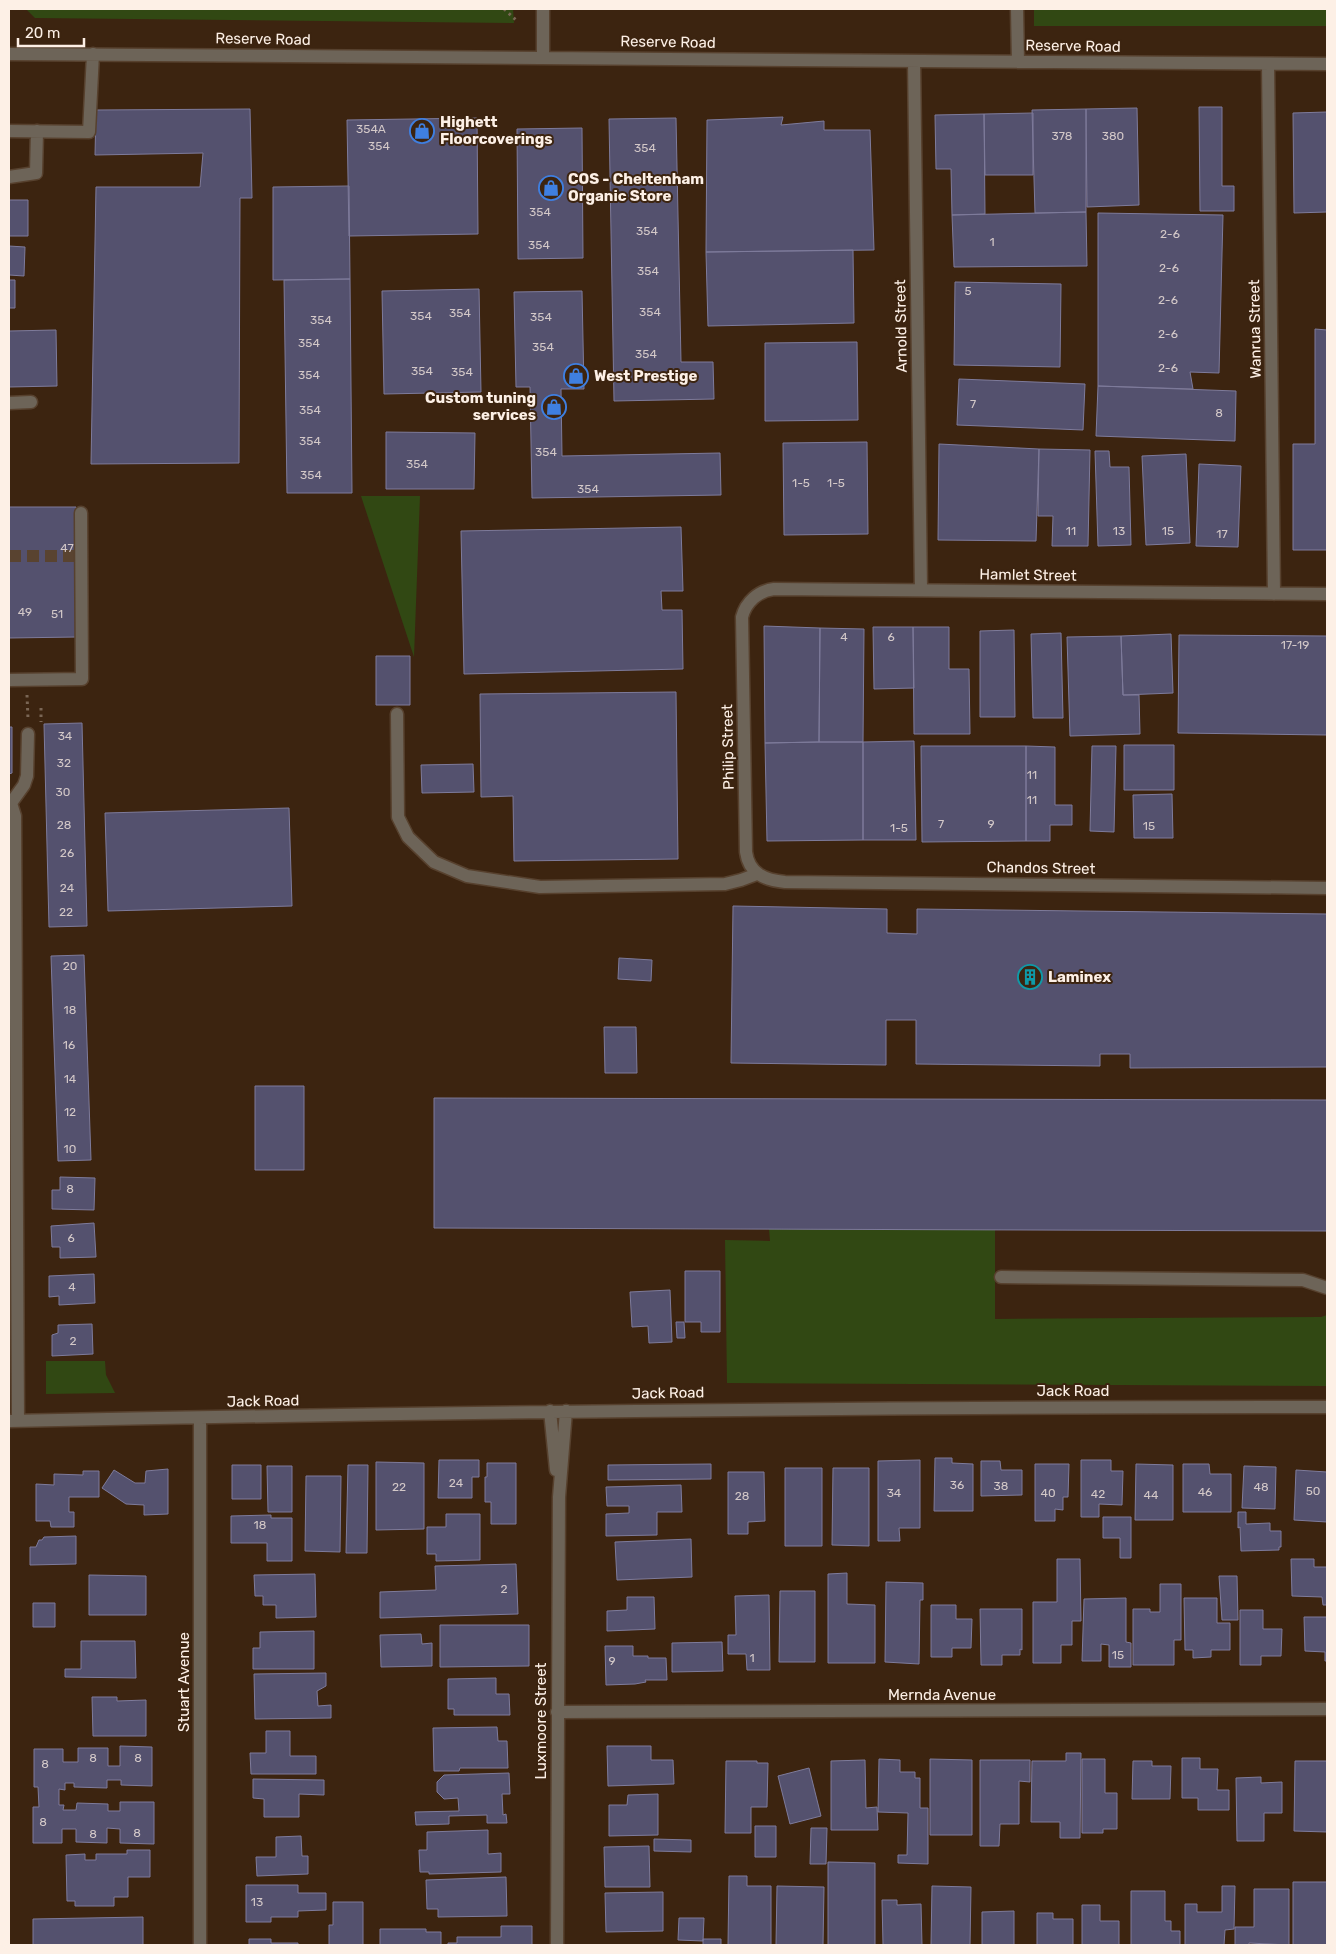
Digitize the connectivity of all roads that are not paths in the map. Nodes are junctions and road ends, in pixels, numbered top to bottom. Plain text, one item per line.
1 (543, 9) edge
2 (1017, 9) edge
3 (9, 54) edge
4 (93, 54) junction
5 (543, 58) junction
6 (914, 61) junction
7 (1018, 62) junction
8 (1268, 64) junction
9 (1327, 64) edge
10 (9, 132) edge
11 (37, 132) junction
12 (9, 177) edge
13 (31, 402) dead end
14 (9, 403) edge
15 (81, 513) dead end
16 (921, 590) junction
17 (1274, 594) junction
18 (1327, 594) edge
19 (742, 617) joint
20 (9, 680) edge
21 (397, 714) dead end
22 (28, 734) road end
23 (10, 802) edge
24 (757, 874) junction
25 (1327, 888) edge
26 (13, 1155) edge
27 (1001, 1277) dead end
28 (1327, 1288) edge
29 (1327, 1407) edge
30 (566, 1410) junction
31 (550, 1411) junction
32 (200, 1418) junction
33 (13, 1421) edge
34 (558, 1497) junction
35 (1327, 1709) edge
36 (557, 1712) junction
37 (200, 1945) edge
38 (556, 1945) edge

1 - 5 street
2 - 7 street
3 - 4 street, Reserve Road
4 - 5 street, Reserve Road
4 - 11 street
5 - 6 street, Reserve Road
6 - 7 street, Reserve Road
6 - 16 street, Arnold Street
7 - 8 street, Reserve Road
8 - 9 street, Reserve Road
8 - 17 street, Wanrua Street
10 - 11 street
11 - 12 street
13 - 14 street
15 - 20 street
16 - 17 street, Hamlet Street
16 - 19 street, Hamlet Street
17 - 18 street, Hamlet Street
19 - 24 street, Philip Street
21 - 24 street
22 - 23 street
23 - 26 street
24 - 25 street, Chandos Street
26 - 33 street
27 - 28 street
29 - 30 street, Jack Road
30 - 31 street, Jack Road
30 - 34 street, Luxmoore Street
31 - 32 street, Jack Road
31 - 34 street, Luxmoore Street
32 - 33 street, Jack Road
32 - 37 street, Stuart Avenue
34 - 36 street, Luxmoore Street
35 - 36 street, Mernda Avenue
36 - 38 street, Luxmoore Street

